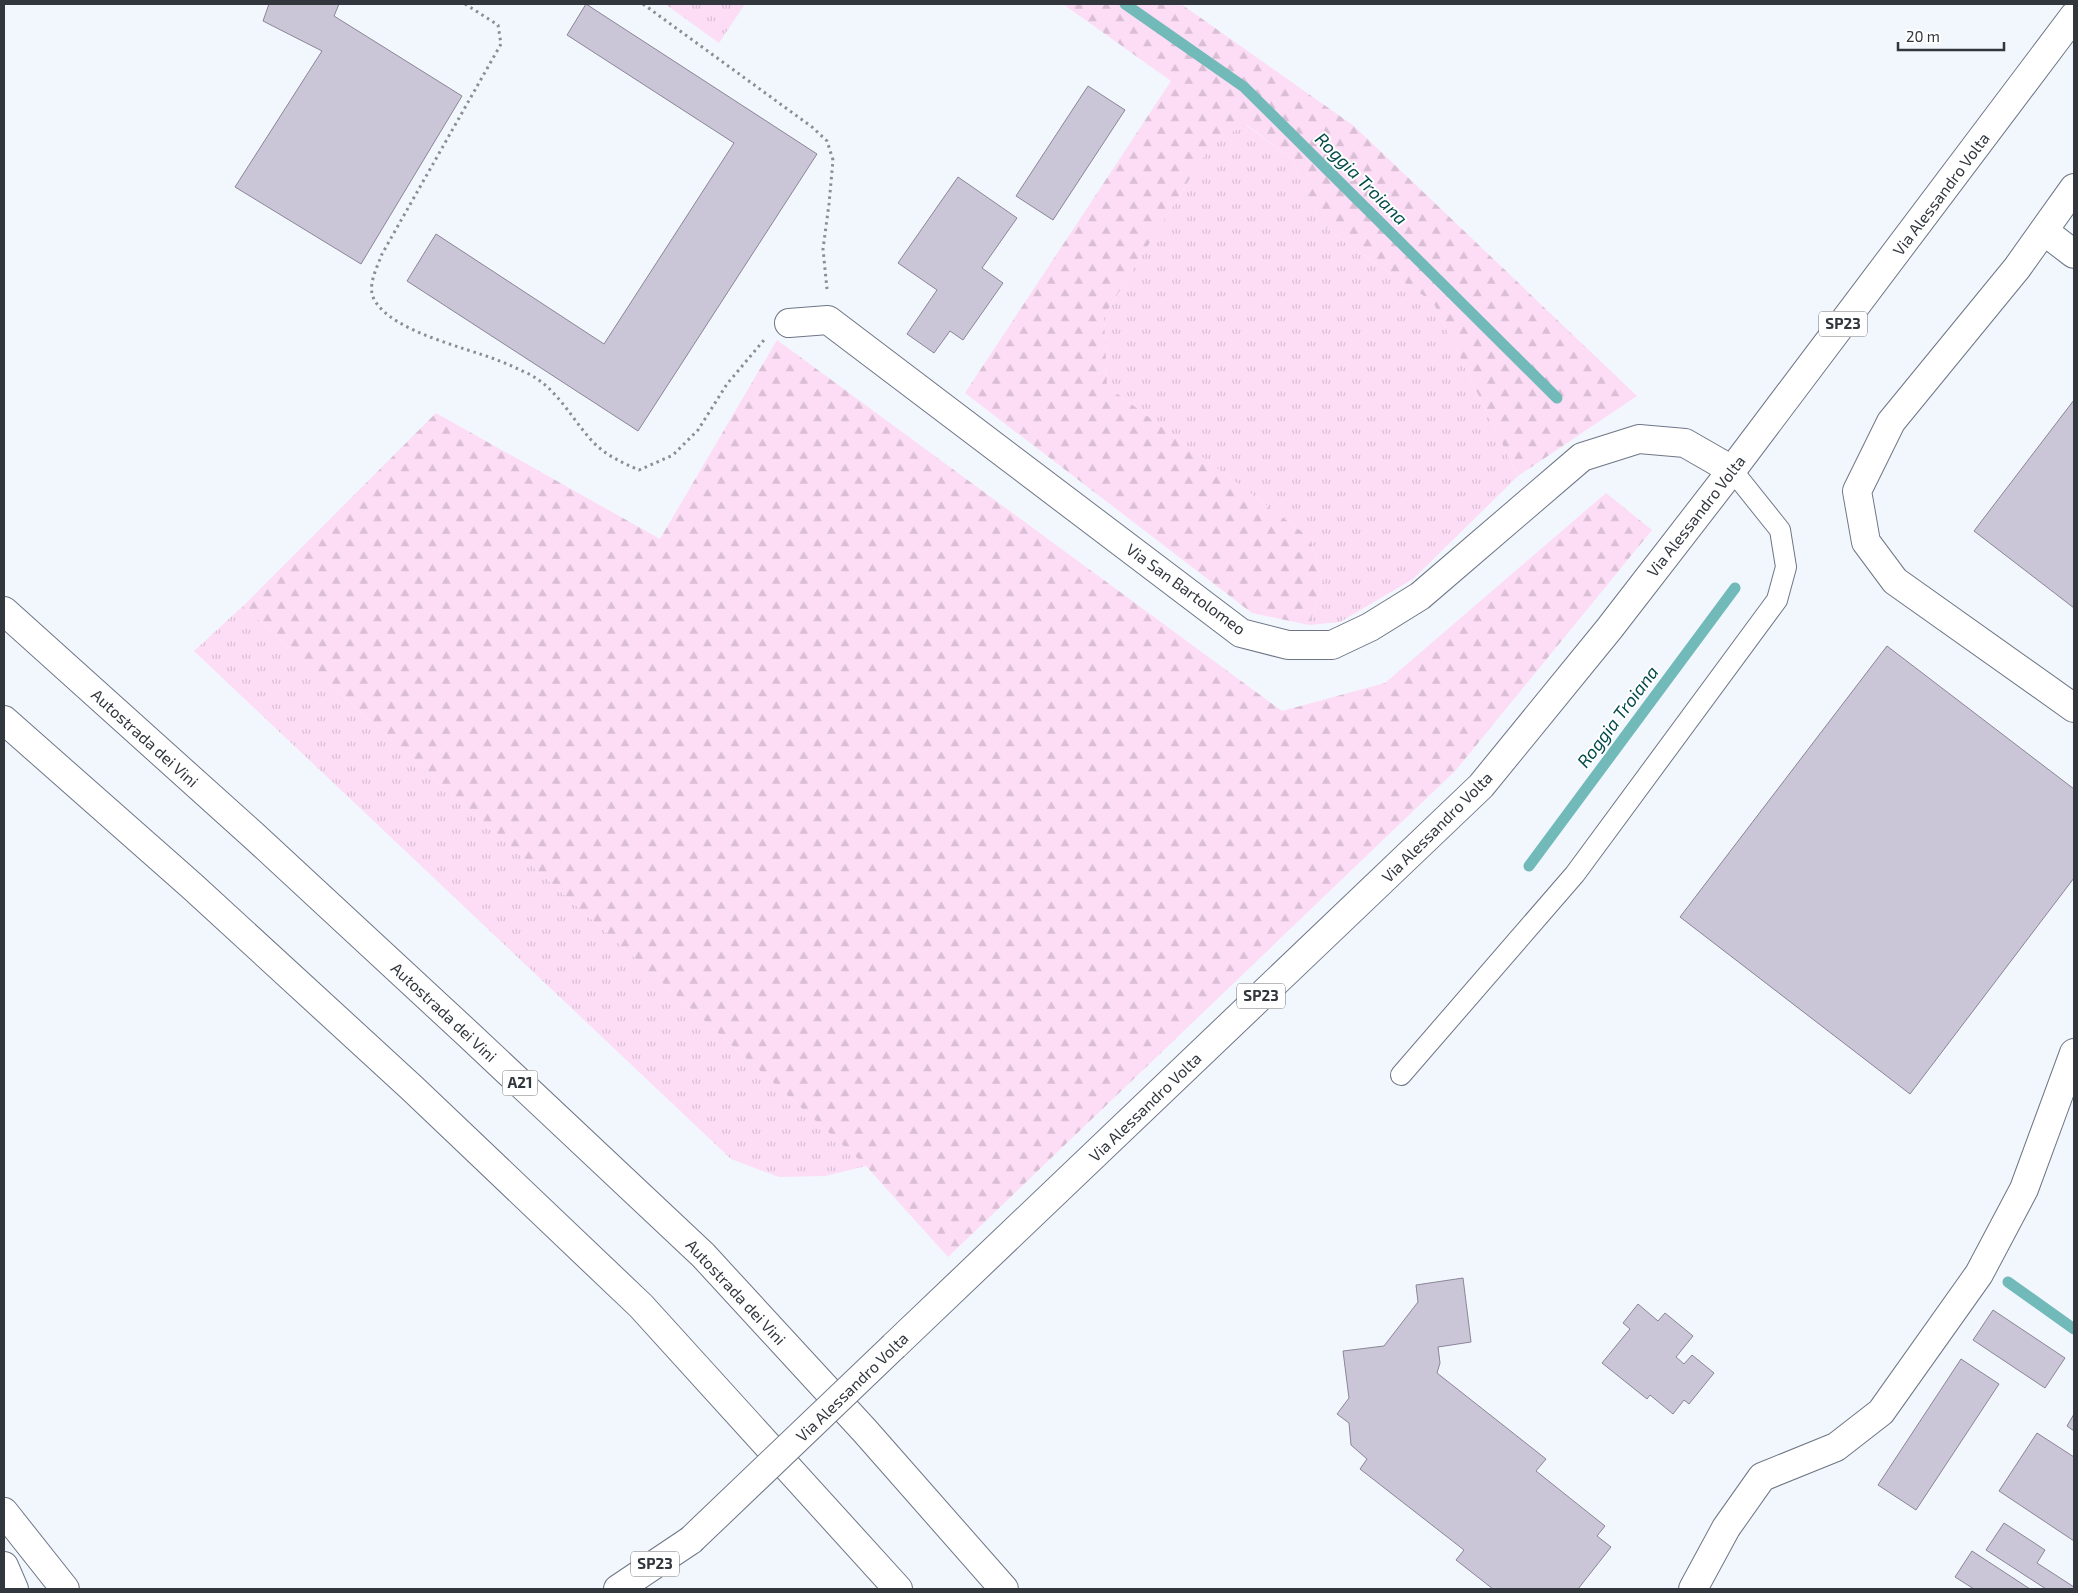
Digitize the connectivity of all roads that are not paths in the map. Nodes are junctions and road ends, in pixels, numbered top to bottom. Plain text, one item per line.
1 (2074, 16) edge
2 (2074, 188) edge
3 (2044, 231) junction
4 (2074, 254) edge
5 (789, 323) road end
6 (1732, 470) junction
7 (4, 611) edge
8 (2074, 708) edge
9 (4, 720) edge
10 (2074, 1052) edge
11 (1401, 1075) dead end
12 (4, 1512) edge
13 (691, 1540) junction
14 (4, 1566) edge
15 (14, 1589) edge
16 (65, 1589) edge
17 (618, 1589) edge
18 (646, 1589) edge
19 (898, 1589) edge
20 (1004, 1589) edge
21 (1694, 1589) edge

1 - 6 main road, Via Alessandro Volta / SP23
2 - 3 main road
3 - 4 main road
3 - 8 main road
5 - 6 main road, Via San Bartolomeo
6 - 11 lane
6 - 13 main road, Via Alessandro Volta / SP23, bridge
7 - 20 main road, Autostrada dei Vini / A21
9 - 19 main road
10 - 21 main road
12 - 16 main road
13 - 17 main road, Via Alessandro Volta / SP23
13 - 18 main road, Via Alessandro Volta / SP23
14 - 15 main road

